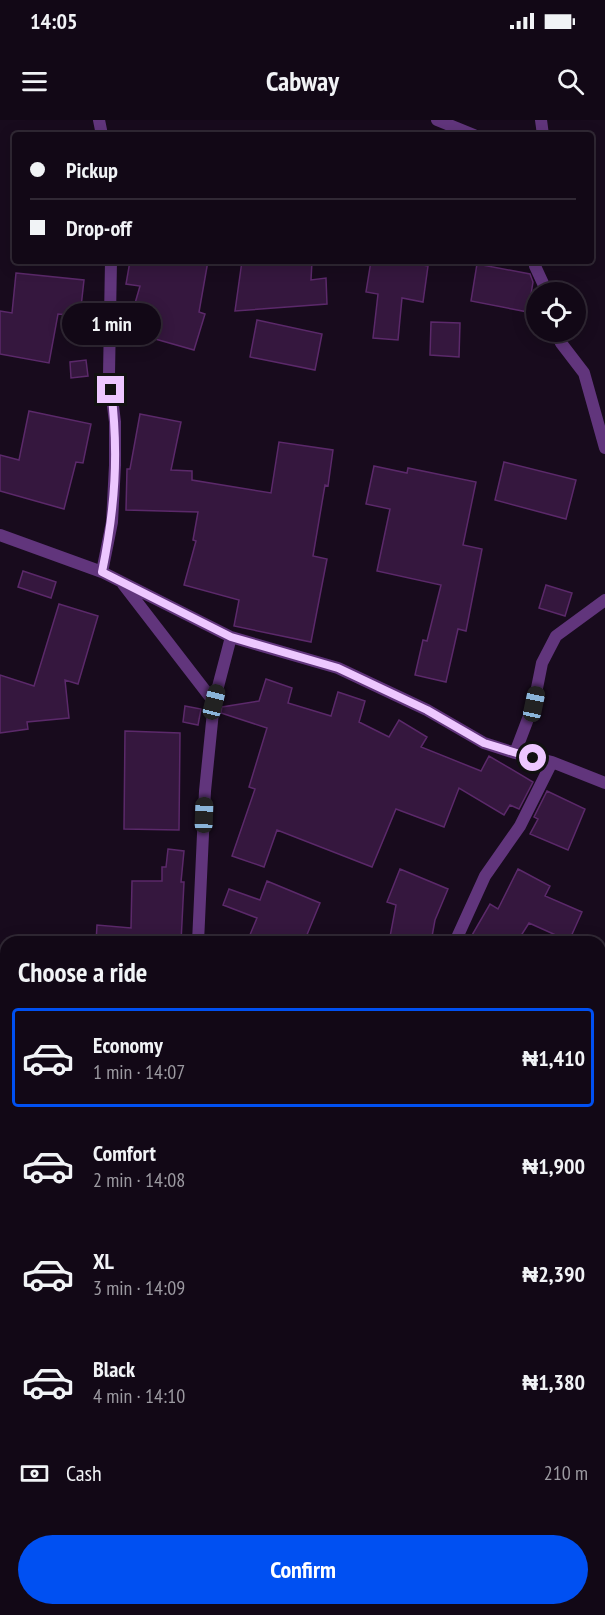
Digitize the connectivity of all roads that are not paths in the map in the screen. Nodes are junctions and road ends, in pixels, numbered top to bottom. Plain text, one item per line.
1 (437, 120) edge
2 (467, 132) edge
3 (111, 264) edge
4 (536, 267) dead end
5 (543, 282) edge
6 (561, 342) edge
7 (605, 448) edge
8 (0, 535) edge
9 (102, 572) junction
10 (121, 580) junction
11 (605, 600) edge
12 (231, 637) junction
13 (214, 702) junction
14 (515, 753) junction
15 (552, 762) junction
16 (605, 783) edge
17 (198, 936) edge
18 (458, 936) edge

1 - 2 street
3 - 9 street
4 - 5 street
6 - 7 street
8 - 9 street
9 - 10 street
10 - 12 street
10 - 13 street
11 - 14 street
12 - 13 street
12 - 14 street
13 - 17 street
14 - 15 street
15 - 16 street
15 - 18 street

